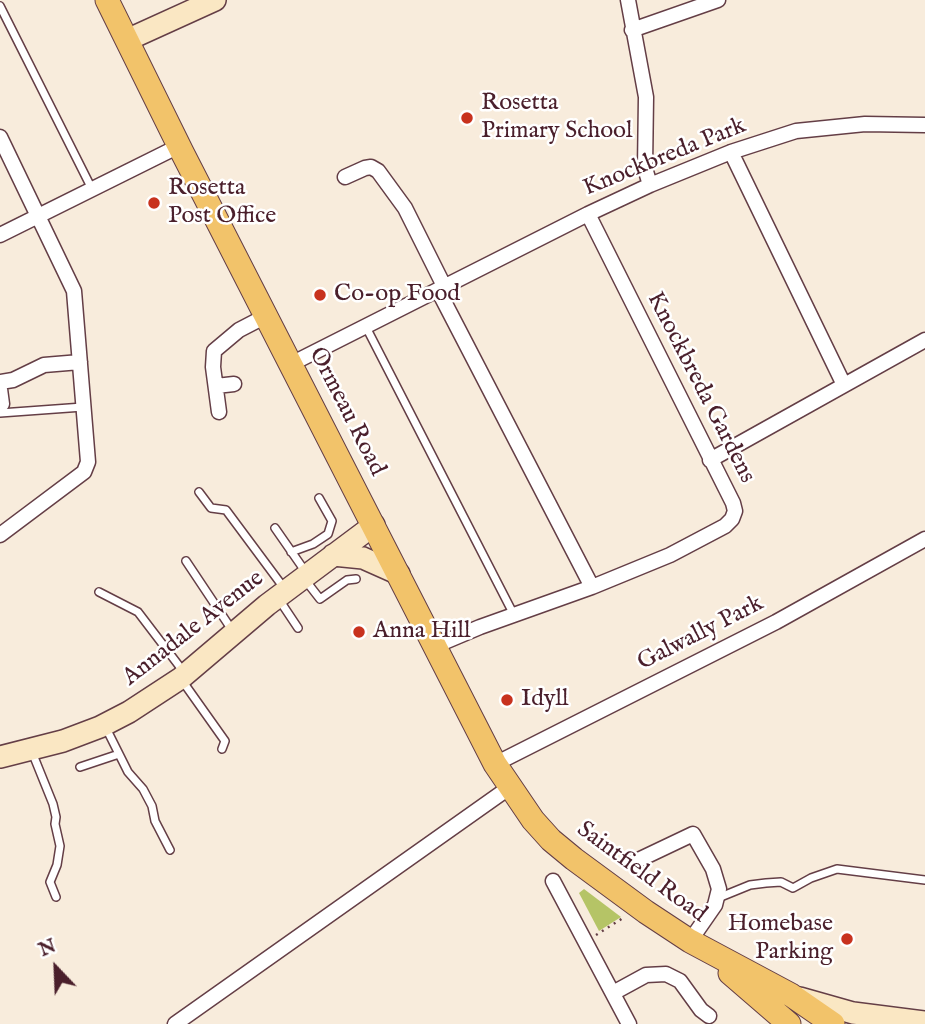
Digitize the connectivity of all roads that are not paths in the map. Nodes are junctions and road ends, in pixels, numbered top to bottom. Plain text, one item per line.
1 (107, 0) edge
2 (215, 0) edge
3 (628, 0) edge
4 (718, 0) edge
5 (0, 6) edge
6 (632, 30) junction
7 (127, 40) junction
8 (925, 125) edge
9 (0, 137) edge
10 (179, 146) junction
11 (731, 152) junction
12 (345, 177) dead end
13 (650, 185) junction
14 (92, 189) junction
15 (588, 214) junction
16 (39, 216) junction
17 (0, 236) edge
18 (441, 288) junction
19 (266, 316) junction
20 (365, 326) junction
21 (925, 340) edge
22 (80, 362) junction
23 (291, 364) junction
24 (0, 382) edge
25 (234, 384) dead end
26 (844, 385) junction
27 (216, 386) junction
28 (1, 402) edge
29 (84, 407) junction
30 (219, 412) dead end
31 (710, 460) junction
32 (199, 492) dead end
33 (319, 498) dead end
34 (374, 525) junction
35 (275, 528) dead end
36 (0, 535) edge
37 (925, 540) edge
38 (291, 552) junction
39 (333, 555) junction
40 (186, 561) dead end
41 (399, 574) junction
42 (356, 579) dead end
43 (293, 585) junction
44 (592, 587) junction
45 (99, 592) dead end
46 (514, 615) junction
47 (298, 628) dead end
48 (234, 633) junction
49 (435, 646) junction
50 (183, 676) junction
51 (104, 725) junction
52 (222, 749) dead end
53 (31, 751) junction
54 (119, 754) junction
55 (0, 757) edge
56 (495, 764) junction
57 (80, 767) dead end
58 (510, 787) junction
59 (551, 840) joint
60 (170, 850) dead end
61 (632, 863) dead end
62 (925, 880) edge
63 (553, 881) dead end
64 (56, 897) dead end
65 (718, 898) junction
66 (696, 945) junction
67 (750, 973) junction
68 (613, 993) junction
69 (791, 995) junction
70 (709, 1016) dead end
71 (925, 1023) edge
72 (175, 1024) edge
73 (629, 1024) edge
74 (789, 1024) edge
75 (810, 1024) edge
76 (833, 1024) edge

1 - 7 main road, Ormeau Road
2 - 7 street
3 - 6 street
4 - 6 street
5 - 14 lane
6 - 13 street
7 - 10 main road, Ormeau Road
8 - 11 street, Knockbreda Park
9 - 16 street
10 - 14 street
10 - 19 main road, Ormeau Road
11 - 13 street, Knockbreda Park
11 - 26 street
12 - 18 street
13 - 15 street, Knockbreda Park
14 - 16 street
15 - 18 street, Knockbreda Park
15 - 31 street, Knockbreda Gardens
16 - 17 street
16 - 22 street
18 - 20 street, Knockbreda Park
18 - 44 street
19 - 23 main road, Ormeau Road
19 - 27 street
20 - 23 street, Knockbreda Park
20 - 46 lane
21 - 26 street
22 - 24 street
22 - 29 street
23 - 34 main road, Ormeau Road
25 - 27 street
26 - 31 street
27 - 30 street
28 - 29 lane
29 - 36 street
31 - 44 street, Knockbreda Gardens
32 - 43 lane
33 - 38 lane
34 - 39 street, Annadale Avenue
34 - 41 main road, Ormeau Road
35 - 38 lane
37 - 56 street, Galwally Park
38 - 43 lane
39 - 41 street
39 - 43 street, Annadale Avenue
40 - 48 lane
41 - 49 main road, Ormeau Road
42 - 43 lane
43 - 47 lane
43 - 48 street, Annadale Avenue
44 - 46 street
45 - 50 lane
46 - 49 street
48 - 50 street, Annadale Avenue
49 - 56 main road, Ormeau Road
50 - 51 street, Annadale Avenue
50 - 52 lane
51 - 53 street, Annadale Avenue
51 - 54 lane
53 - 55 street, Annadale Avenue
53 - 64 lane
54 - 57 lane
54 - 60 lane
56 - 58 main road, Ormeau Road
58 - 59 main road, Ormeau Road
58 - 72 street
59 - 66 main road, Saintfield Road
61 - 65 street
62 - 65 lane
63 - 68 street
65 - 66 street
66 - 67 main road, Saintfield Road
66 - 74 main road, Saintfield Road
67 - 69 main road, Saintfield Road
67 - 75 main road
68 - 70 street
68 - 73 street
69 - 71 street
69 - 76 main road, Saintfield Road

